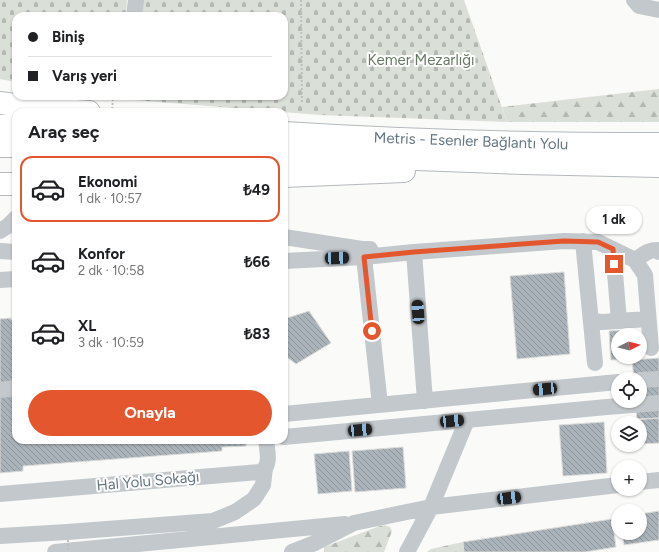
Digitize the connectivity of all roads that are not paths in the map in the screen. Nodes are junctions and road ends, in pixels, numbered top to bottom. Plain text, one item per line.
1 (136, 0) edge
2 (634, 0) edge
3 (659, 10) edge
4 (134, 12) edge
5 (0, 104) edge
6 (36, 108) edge
7 (0, 126) edge
8 (12, 126) edge
9 (288, 133) edge
10 (659, 144) edge
11 (0, 146) edge
12 (12, 146) edge
13 (288, 154) edge
14 (460, 161) junction
15 (659, 166) edge
16 (288, 176) edge
17 (12, 222) edge
18 (0, 231) edge
19 (12, 234) edge
20 (288, 238) edge
21 (0, 239) edge
22 (583, 241) junction
23 (541, 243) junction
24 (613, 249) junction
25 (0, 251) edge
26 (12, 252) edge
27 (414, 252) junction
28 (659, 252) edge
29 (364, 257) junction
30 (635, 260) junction
31 (288, 261) edge
32 (12, 279) edge
33 (0, 280) edge
34 (648, 320) junction
35 (591, 321) junction
36 (619, 321) junction
37 (653, 342) edge
38 (595, 363) dead end
39 (659, 379) edge
40 (647, 380) edge
41 (611, 383) edge
42 (12, 388) edge
43 (0, 390) edge
44 (481, 395) junction
45 (425, 401) junction
46 (659, 403) edge
47 (380, 405) junction
48 (288, 414) edge
49 (484, 418) junction
50 (467, 420) junction
51 (288, 437) edge
52 (266, 444) edge
53 (265, 468) junction
54 (659, 480) edge
55 (647, 481) edge
56 (611, 485) edge
57 (0, 494) edge
58 (431, 508) junction
59 (354, 523) junction
60 (0, 536) edge
61 (55, 552) edge
62 (292, 552) edge
63 (406, 552) edge

1 - 4 street
2 - 3 street
5 - 6 highway
7 - 8 highway
9 - 10 highway, Metris - Esenler Bağlantı Yolu
11 - 12 highway
13 - 14 highway, Metris - Esenler Bağlantı Yolu
14 - 15 highway, Metris - Esenler Bağlantı Yolu
14 - 16 highway, Metris - Esenler Bağlantı Yolu
17 - 18 street
19 - 21 street
20 - 23 street
22 - 23 street
22 - 24 street
22 - 35 street
23 - 27 street
24 - 30 street
24 - 36 street
25 - 26 street
27 - 29 street
27 - 45 street
28 - 30 street
29 - 31 street
29 - 47 street
30 - 34 street
32 - 33 street
34 - 36 street
34 - 37 street
35 - 36 street
35 - 38 street
39 - 40 street
41 - 44 street
42 - 43 street
44 - 45 street
44 - 49 street
45 - 47 street
46 - 49 street
47 - 48 street
49 - 50 street
50 - 51 street
50 - 58 street
52 - 53 street
53 - 57 street, Hal Yolu Sokağı
53 - 60 street
54 - 55 street
56 - 58 street
58 - 59 street
58 - 63 street
59 - 61 street
59 - 62 street

